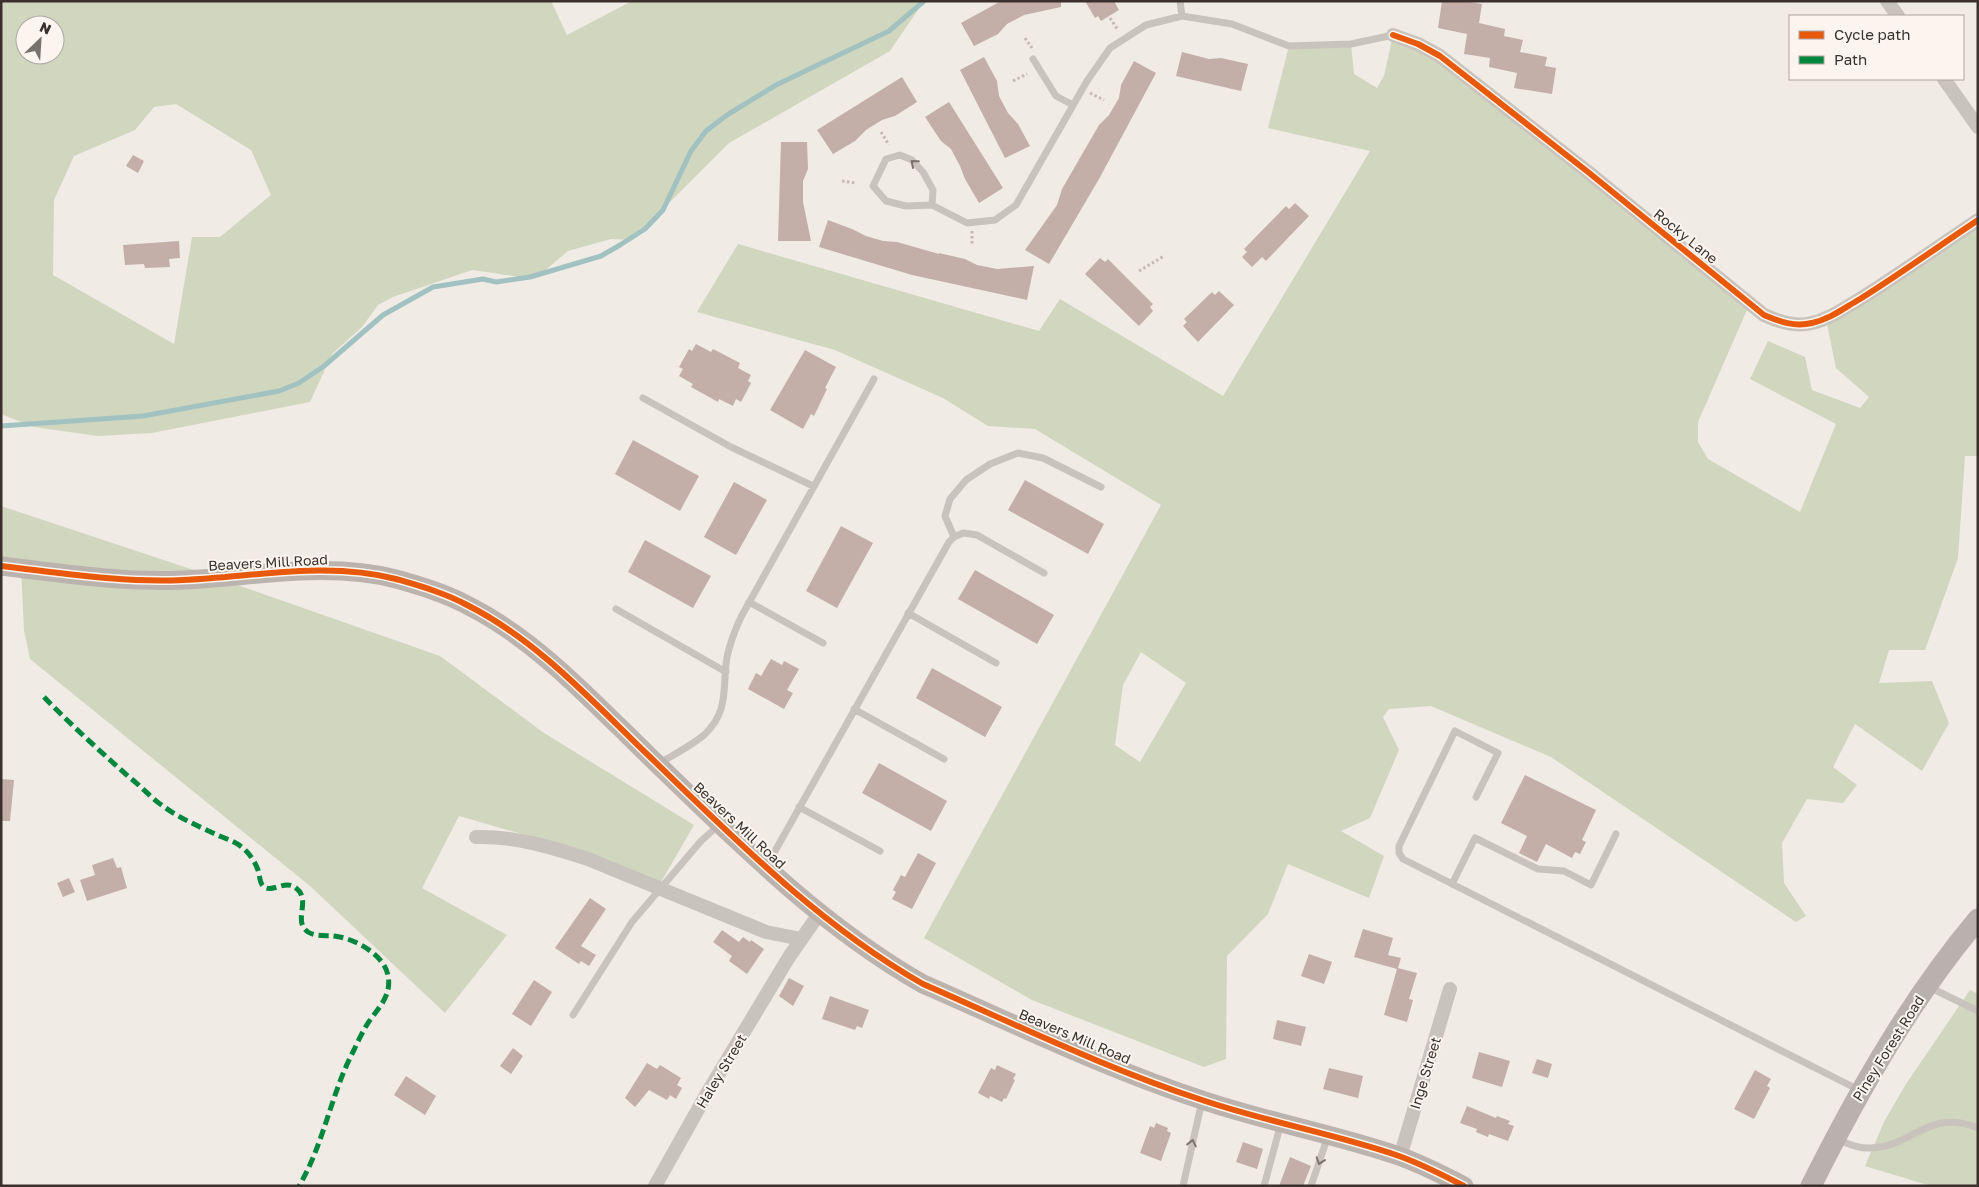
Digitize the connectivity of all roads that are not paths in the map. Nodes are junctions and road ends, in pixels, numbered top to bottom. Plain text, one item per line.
1 (1180, 1) edge
2 (1887, 1) edge
3 (1897, 15) edge
4 (1182, 16) junction
5 (1393, 35) joint
6 (1034, 59) dead end
7 (1945, 80) edge
8 (1073, 105) junction
9 (1978, 127) edge
10 (932, 205) junction
11 (1978, 220) edge
12 (874, 379) dead end
13 (643, 398) dead end
14 (813, 486) junction
15 (1101, 487) dead end
16 (954, 537) junction
17 (1, 566) edge
18 (1044, 573) dead end
19 (749, 602) junction
20 (616, 608) dead end
21 (908, 613) junction
22 (823, 643) dead end
23 (996, 663) dead end
24 (726, 672) junction
25 (854, 709) junction
26 (944, 759) dead end
27 (658, 764) junction
28 (1476, 797) dead end
29 (799, 807) junction
30 (720, 824) junction
31 (1616, 834) dead end
32 (476, 837) dead end
33 (880, 851) dead end
34 (766, 867) junction
35 (1452, 884) junction
36 (661, 889) junction
37 (819, 914) junction
38 (1978, 919) edge
39 (800, 939) junction
40 (1927, 986) junction
41 (1450, 989) dead end
42 (1978, 1011) edge
43 (573, 1015) dead end
44 (1861, 1091) junction
45 (1202, 1100) junction
46 (1281, 1123) junction
47 (1978, 1128) edge
48 (1328, 1136) junction
49 (1834, 1139) junction
50 (1400, 1157) junction
51 (655, 1186) edge
52 (1183, 1186) edge
53 (1264, 1186) edge
54 (1311, 1186) edge
55 (1464, 1186) edge
56 (1811, 1186) edge

1 - 4 lane
2 - 3 street
4 - 5 lane
4 - 8 lane
5 - 11 street, Rocky Lane
6 - 8 lane
7 - 9 street
8 - 10 lane
10 -> 10 lane
12 - 14 lane
13 - 14 lane
14 - 19 lane
15 - 16 lane
16 - 18 lane
16 - 21 lane
17 - 27 street, Beavers Mill Road
19 - 22 lane
19 - 24 lane
20 - 24 lane
21 - 23 lane
21 - 25 lane
24 - 27 lane
25 - 26 lane
25 - 29 lane
27 - 30 street, Beavers Mill Road
28 - 35 lane
29 - 33 lane
29 - 34 lane
30 - 34 street, Beavers Mill Road
30 - 36 lane
31 - 35 lane
32 - 36 street
34 - 37 street, Beavers Mill Road
35 - 44 lane
36 - 39 street
36 - 43 lane
37 - 39 street
37 - 45 street, Beavers Mill Road
38 - 40 main road, Piney Forest Road
39 - 51 street, Haley Street
40 - 42 lane
40 - 44 main road, Piney Forest Road
41 - 50 street, Inge Street
44 - 49 main road, Piney Forest Road
45 - 46 street, Beavers Mill Road
52 -> 45 lane
46 - 48 street, Beavers Mill Road
46 - 53 lane
47 - 49 lane
48 - 50 street, Beavers Mill Road
48 -> 54 lane
49 - 56 main road, Piney Forest Road
50 - 55 street, Beavers Mill Road

